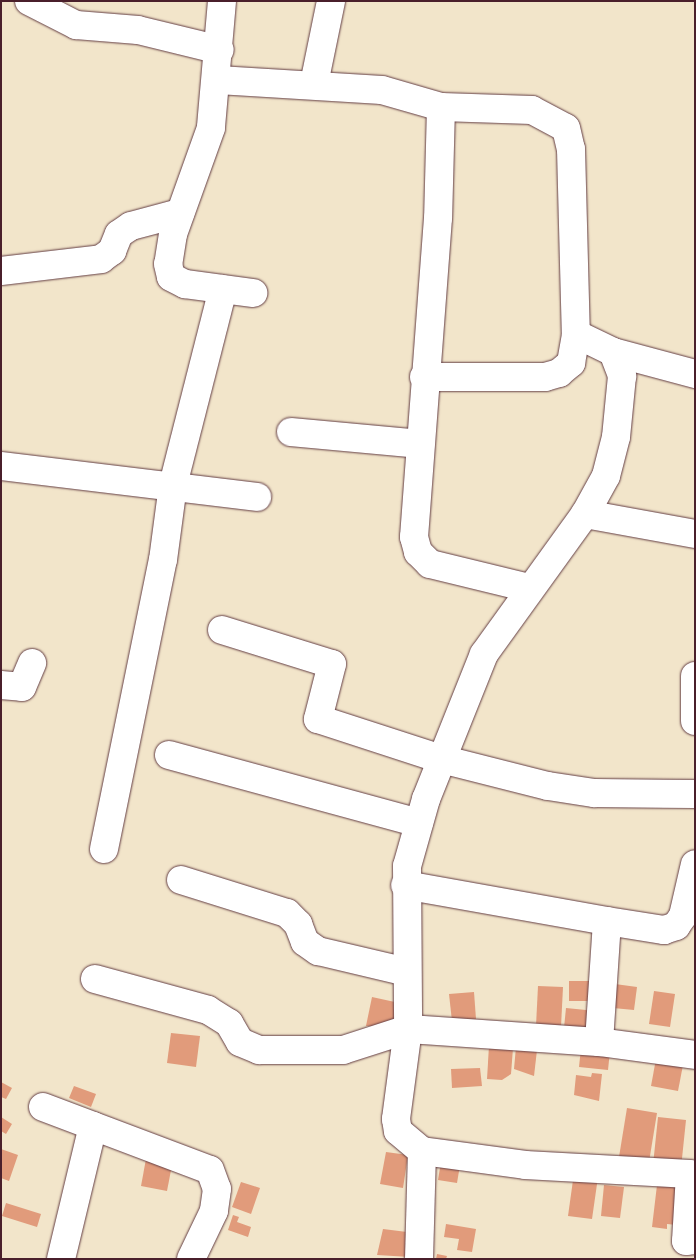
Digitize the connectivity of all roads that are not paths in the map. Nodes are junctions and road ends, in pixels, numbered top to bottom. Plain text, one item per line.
1 (29, 1) edge
2 (222, 1) edge
3 (330, 1) edge
4 (220, 50) junction
5 (218, 80) junction
6 (314, 84) junction
7 (441, 107) junction
8 (180, 213) junction
9 (1, 271) edge
10 (223, 289) junction
11 (253, 293) dead end
12 (576, 334) junction
13 (613, 352) junction
14 (695, 374) edge
15 (424, 377) junction
16 (291, 432) dead end
17 (420, 444) junction
18 (1, 466) edge
19 (174, 485) junction
20 (257, 497) dead end
21 (586, 514) junction
22 (695, 534) edge
23 (529, 588) junction
24 (222, 630) dead end
25 (32, 663) dead end
26 (695, 676) edge
27 (1, 685) edge
28 (695, 721) edge
29 (169, 755) dead end
30 (442, 759) junction
31 (695, 794) edge
32 (419, 823) junction
33 (104, 849) dead end
34 (695, 864) edge
35 (181, 880) dead end
36 (405, 884) junction
37 (606, 921) junction
38 (407, 972) junction
39 (95, 979) dead end
40 (408, 1030) junction
41 (599, 1042) junction
42 (695, 1055) edge
43 (43, 1107) dead end
44 (93, 1126) junction
45 (422, 1151) junction
46 (695, 1240) edge
47 (61, 1259) edge
48 (190, 1259) edge
49 (419, 1259) edge

1 - 4 street
2 - 4 street
3 - 6 street
4 - 5 street
5 - 6 street
5 - 8 street
6 - 7 street
7 - 12 street
7 - 15 street
8 - 9 street
8 - 10 street
10 - 11 street
10 - 19 street
12 - 13 street
12 - 15 street
13 - 14 street
13 - 21 street
15 - 17 street
16 - 17 street
17 - 23 street
18 - 19 street
19 - 20 street
19 - 33 street
21 - 22 street
21 - 23 street
23 - 30 street
24 - 30 street
25 - 27 street
26 - 28 street
29 - 32 street
30 - 31 street
30 - 32 street
32 - 36 street
34 - 37 street
35 - 38 street
36 - 37 street
36 - 38 street
37 - 41 street
38 - 40 street
39 - 40 street
40 - 41 street
40 - 45 street
41 - 42 street
43 - 44 street
44 - 47 street
44 - 48 street
45 - 46 street
45 - 49 street

